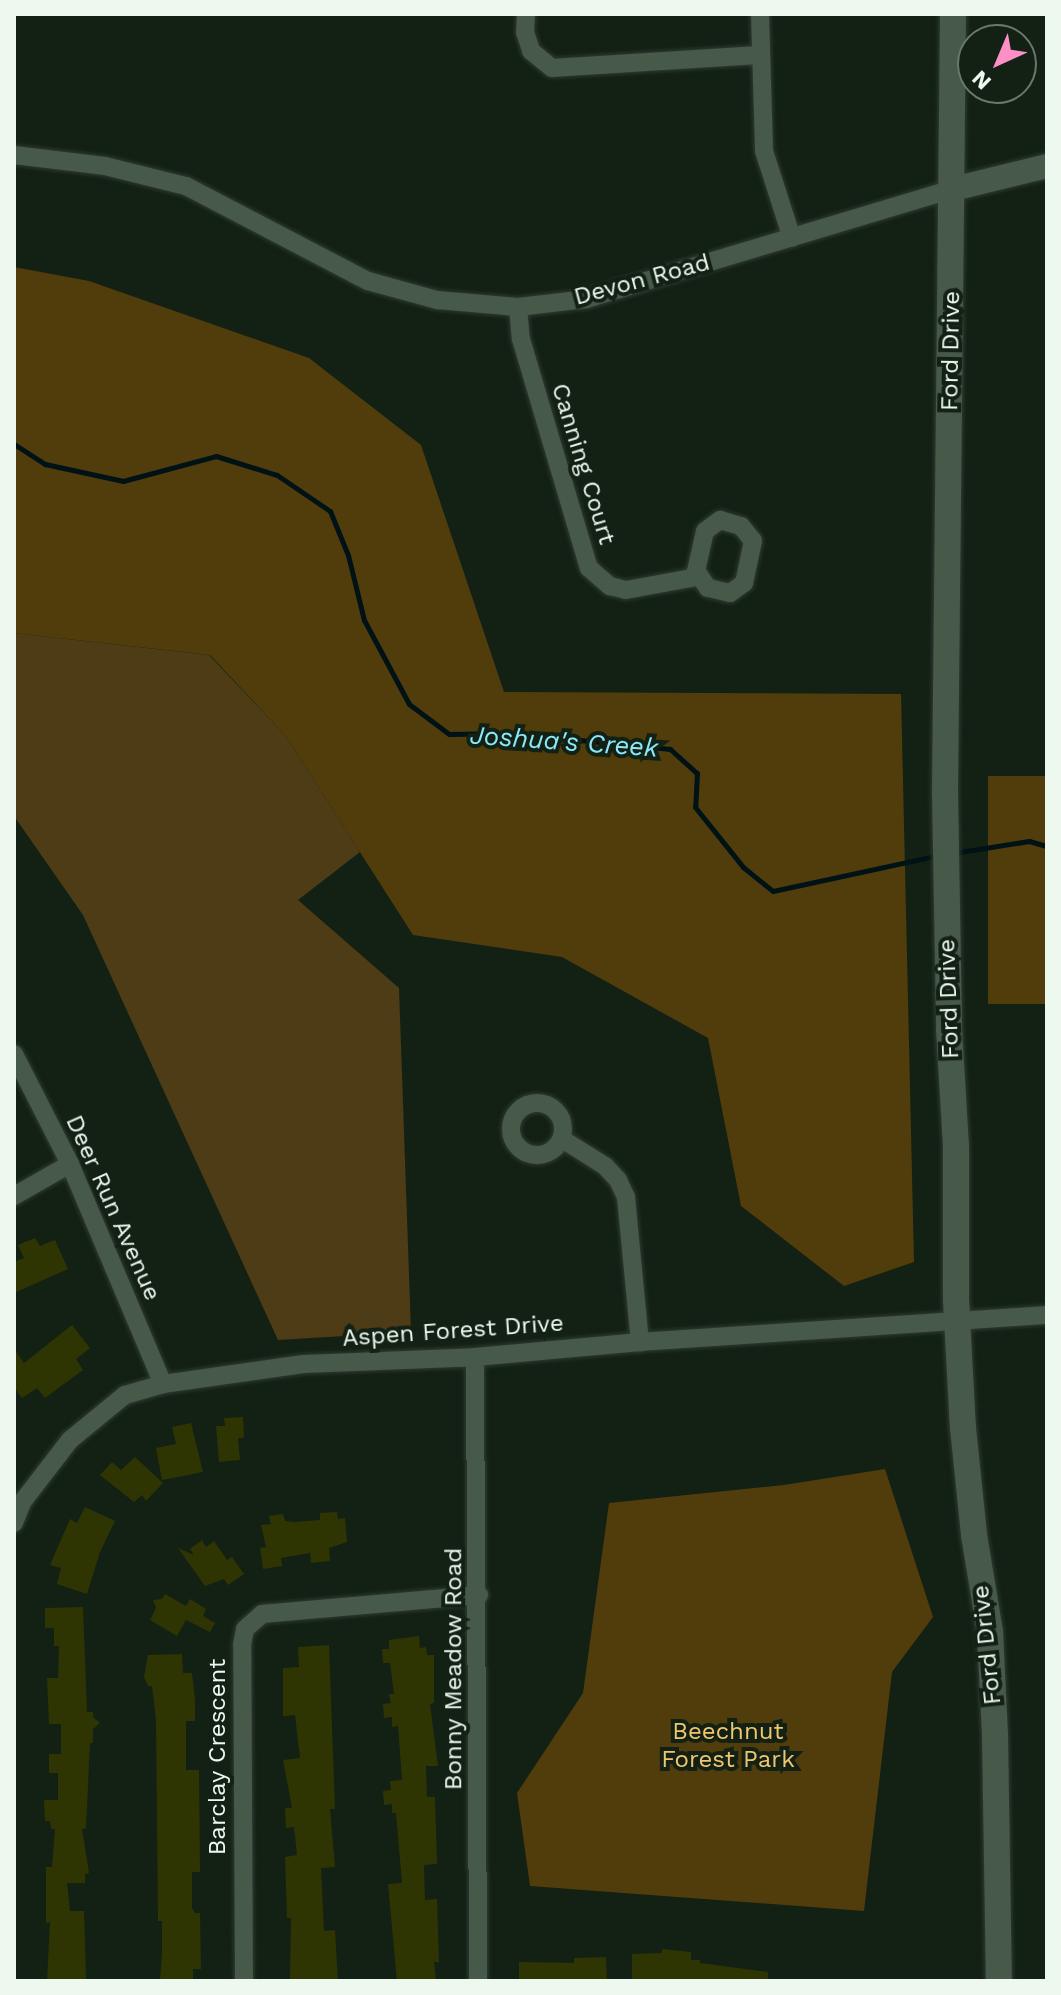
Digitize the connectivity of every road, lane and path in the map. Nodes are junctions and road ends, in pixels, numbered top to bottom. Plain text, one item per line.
1 (526, 14) edge
2 (760, 14) edge
3 (953, 14) edge
4 (759, 55) junction
5 (14, 155) edge
6 (1047, 166) edge
7 (953, 189) junction
8 (792, 238) junction
9 (518, 307) junction
10 (697, 577) dead end
11 (14, 1054) edge
12 (562, 1139) dead end
13 (70, 1164) junction
14 (14, 1196) edge
15 (1047, 1315) edge
16 (958, 1323) junction
17 (640, 1342) junction
18 (475, 1357) junction
19 (163, 1384) junction
20 (14, 1523) edge
21 (479, 1595) junction
22 (244, 1981) edge
23 (478, 1981) edge
24 (999, 1981) edge

1 - 4 street
2 - 4 street
3 - 7 main road, Ford Drive
4 - 8 street
5 - 9 street, Devon Road
6 - 7 street, Devon Road
7 - 8 street, Devon Road
7 - 16 main road, Ford Drive
8 - 9 street, Devon Road
9 - 10 street, Canning Court
11 - 13 street, Deer Run Avenue
12 - 17 street
13 - 14 street
13 - 19 street, Deer Run Avenue
15 - 16 street, Aspen Forest Drive
16 - 17 street, Aspen Forest Drive
16 - 24 main road, Ford Drive
17 - 18 street, Aspen Forest Drive
18 - 19 street, Aspen Forest Drive
18 - 21 street, Bonny Meadow Road
19 - 20 street, Aspen Forest Drive
21 - 22 street, Barclay Crescent
21 - 23 street, Bonny Meadow Road

